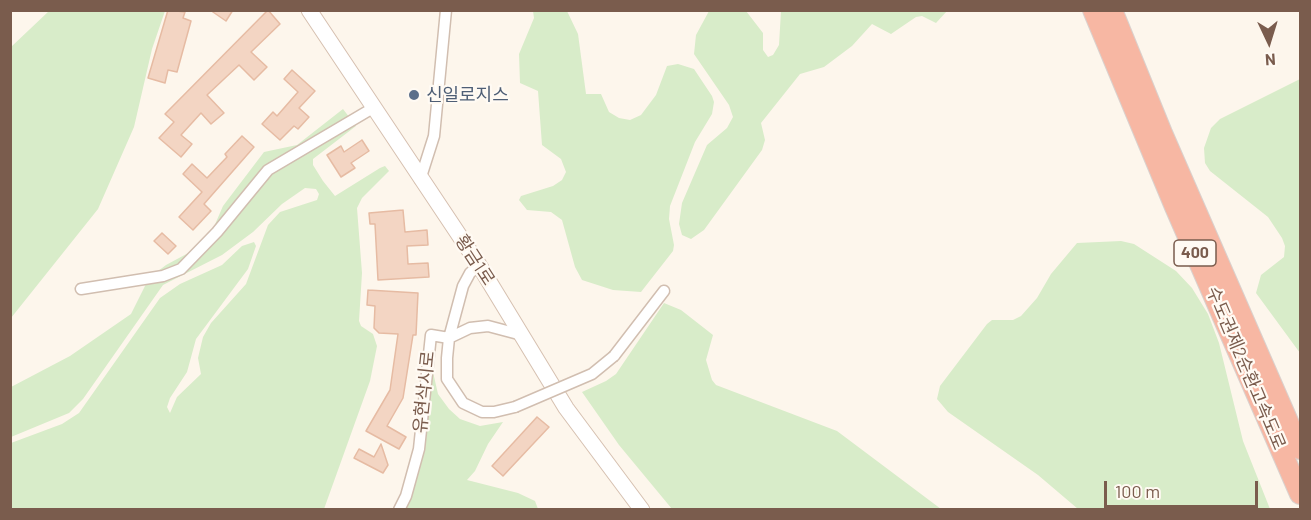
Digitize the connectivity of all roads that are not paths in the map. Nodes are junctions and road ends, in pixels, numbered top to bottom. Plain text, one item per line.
1 (309, 10) edge
2 (446, 10) edge
3 (1093, 10) edge
4 (1112, 10) edge
5 (373, 108) junction
6 (420, 180) junction
7 (479, 265) junction
8 (81, 289) dead end
9 (664, 291) dead end
10 (522, 335) junction
11 (449, 338) junction
12 (1300, 449) edge
13 (1300, 494) edge
14 (399, 510) edge
15 (642, 510) edge

1 - 5 street, 황금1로
2 - 6 street
3 - 13 highway, 수도권제2순환고속도로 / 400
4 - 12 highway, 수도권제2순환고속도로 / 400
5 - 6 street, 황금1로
5 - 8 street
6 - 7 street, 황금1로
7 - 10 street, 황금1로
7 - 11 street, 유현삭시로
9 - 11 street, bridge
10 - 11 street
10 - 15 street, 황금1로
11 - 14 street, 유현삭시로

